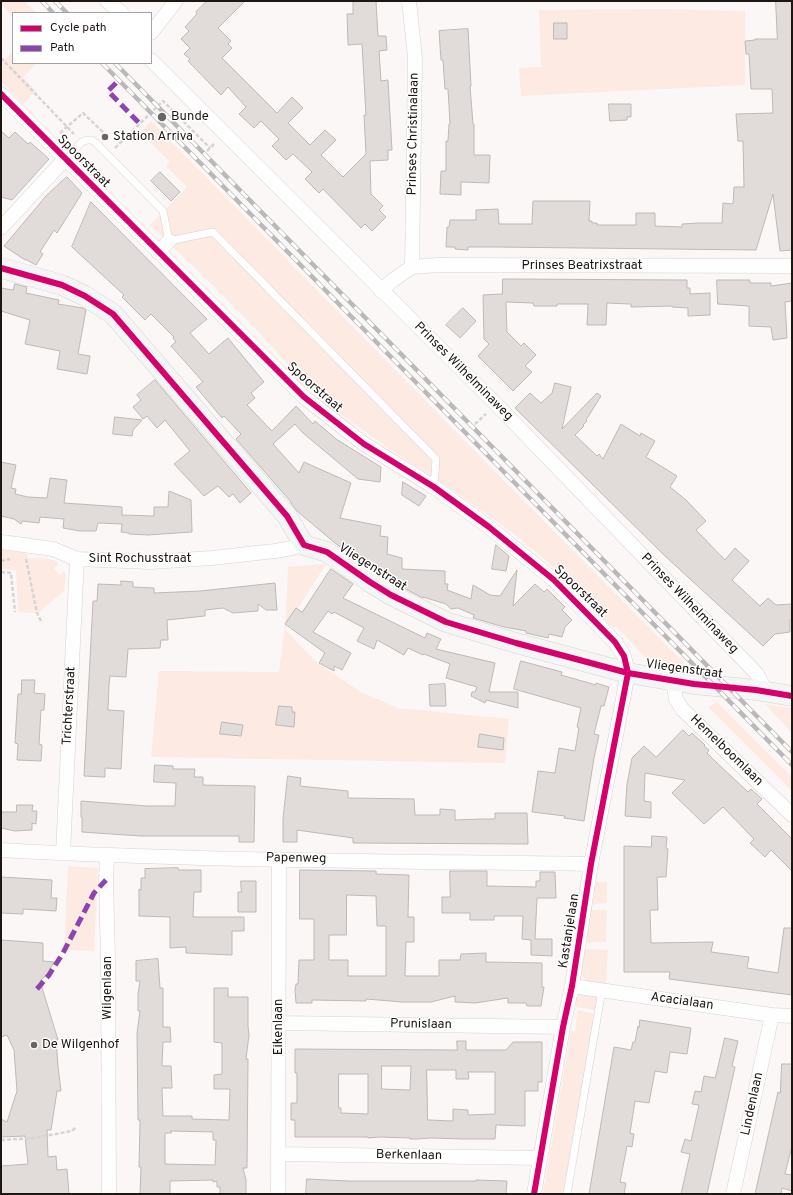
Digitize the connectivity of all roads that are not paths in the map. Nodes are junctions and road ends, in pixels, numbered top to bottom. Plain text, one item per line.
1 (107, 1) edge
2 (176, 1) edge
3 (409, 1) edge
4 (121, 12) edge
5 (152, 32) edge
6 (152, 61) edge
7 (1, 94) edge
8 (65, 159) junction
9 (1, 228) edge
10 (169, 241) junction
11 (158, 252) junction
12 (792, 266) edge
13 (412, 267) junction
14 (1, 268) edge
15 (381, 291) junction
16 (434, 487) junction
17 (1, 542) edge
18 (304, 545) junction
19 (77, 559) junction
20 (628, 672) junction
21 (673, 681) junction
22 (766, 692) junction
23 (792, 696) edge
24 (792, 815) edge
25 (1, 850) edge
26 (63, 853) junction
27 (107, 855) junction
28 (279, 859) junction
29 (591, 864) junction
30 (572, 986) junction
31 (602, 990) junction
32 (772, 1015) junction
33 (792, 1016) edge
34 (279, 1023) junction
35 (563, 1028) junction
36 (279, 1154) junction
37 (539, 1158) junction
38 (109, 1194) edge
39 (278, 1194) edge
40 (534, 1194) edge
41 (567, 1194) edge
42 (733, 1194) edge

1 - 4 street
2 - 5 street
3 - 13 street, Prinses Christinalaan
6 - 15 street, Prinses Wilhelminaweg
7 - 8 street, Spoorstraat
8 - 9 street
8 - 10 lane, Spoorstraat
8 - 11 street, Spoorstraat
10 - 11 street
10 - 16 lane
11 - 16 street, Spoorstraat
12 - 13 street, Prinses Beatrixstraat
13 - 15 street, Prinses Beatrixstraat
14 - 18 main road
15 - 22 street, Prinses Wilhelminaweg
16 - 20 street, Spoorstraat
17 - 19 street, Sint Rochusstraat
18 - 19 street, Sint Rochusstraat
18 - 20 main road, Vliegenstraat
19 - 26 street, Trichterstraat
20 - 21 main road, Vliegenstraat
20 - 29 street, Kastanjelaan
21 - 22 main road, Vliegenstraat
21 - 24 street, Hemelboomlaan
22 - 23 main road, Vliegenstraat
25 - 26 street, Papenweg
26 - 27 street, Papenweg
27 - 28 street, Papenweg
27 - 38 street, Wilgenlaan
28 - 29 street, Papenweg
28 - 34 street, Eikenlaan
29 - 30 street, Kastanjelaan
30 - 31 street, Acacialaan
30 - 35 street, Kastanjelaan
31 - 32 street, Acacialaan
31 - 41 lane
32 - 33 street, Acacialaan
32 - 42 street, Lindenlaan
34 - 35 street, Prunislaan
34 - 36 street, Eikenlaan
35 - 37 street, Kastanjelaan
36 - 37 street, Berkenlaan
36 - 39 street, Eikenlaan
37 - 40 street, Kastanjelaan

